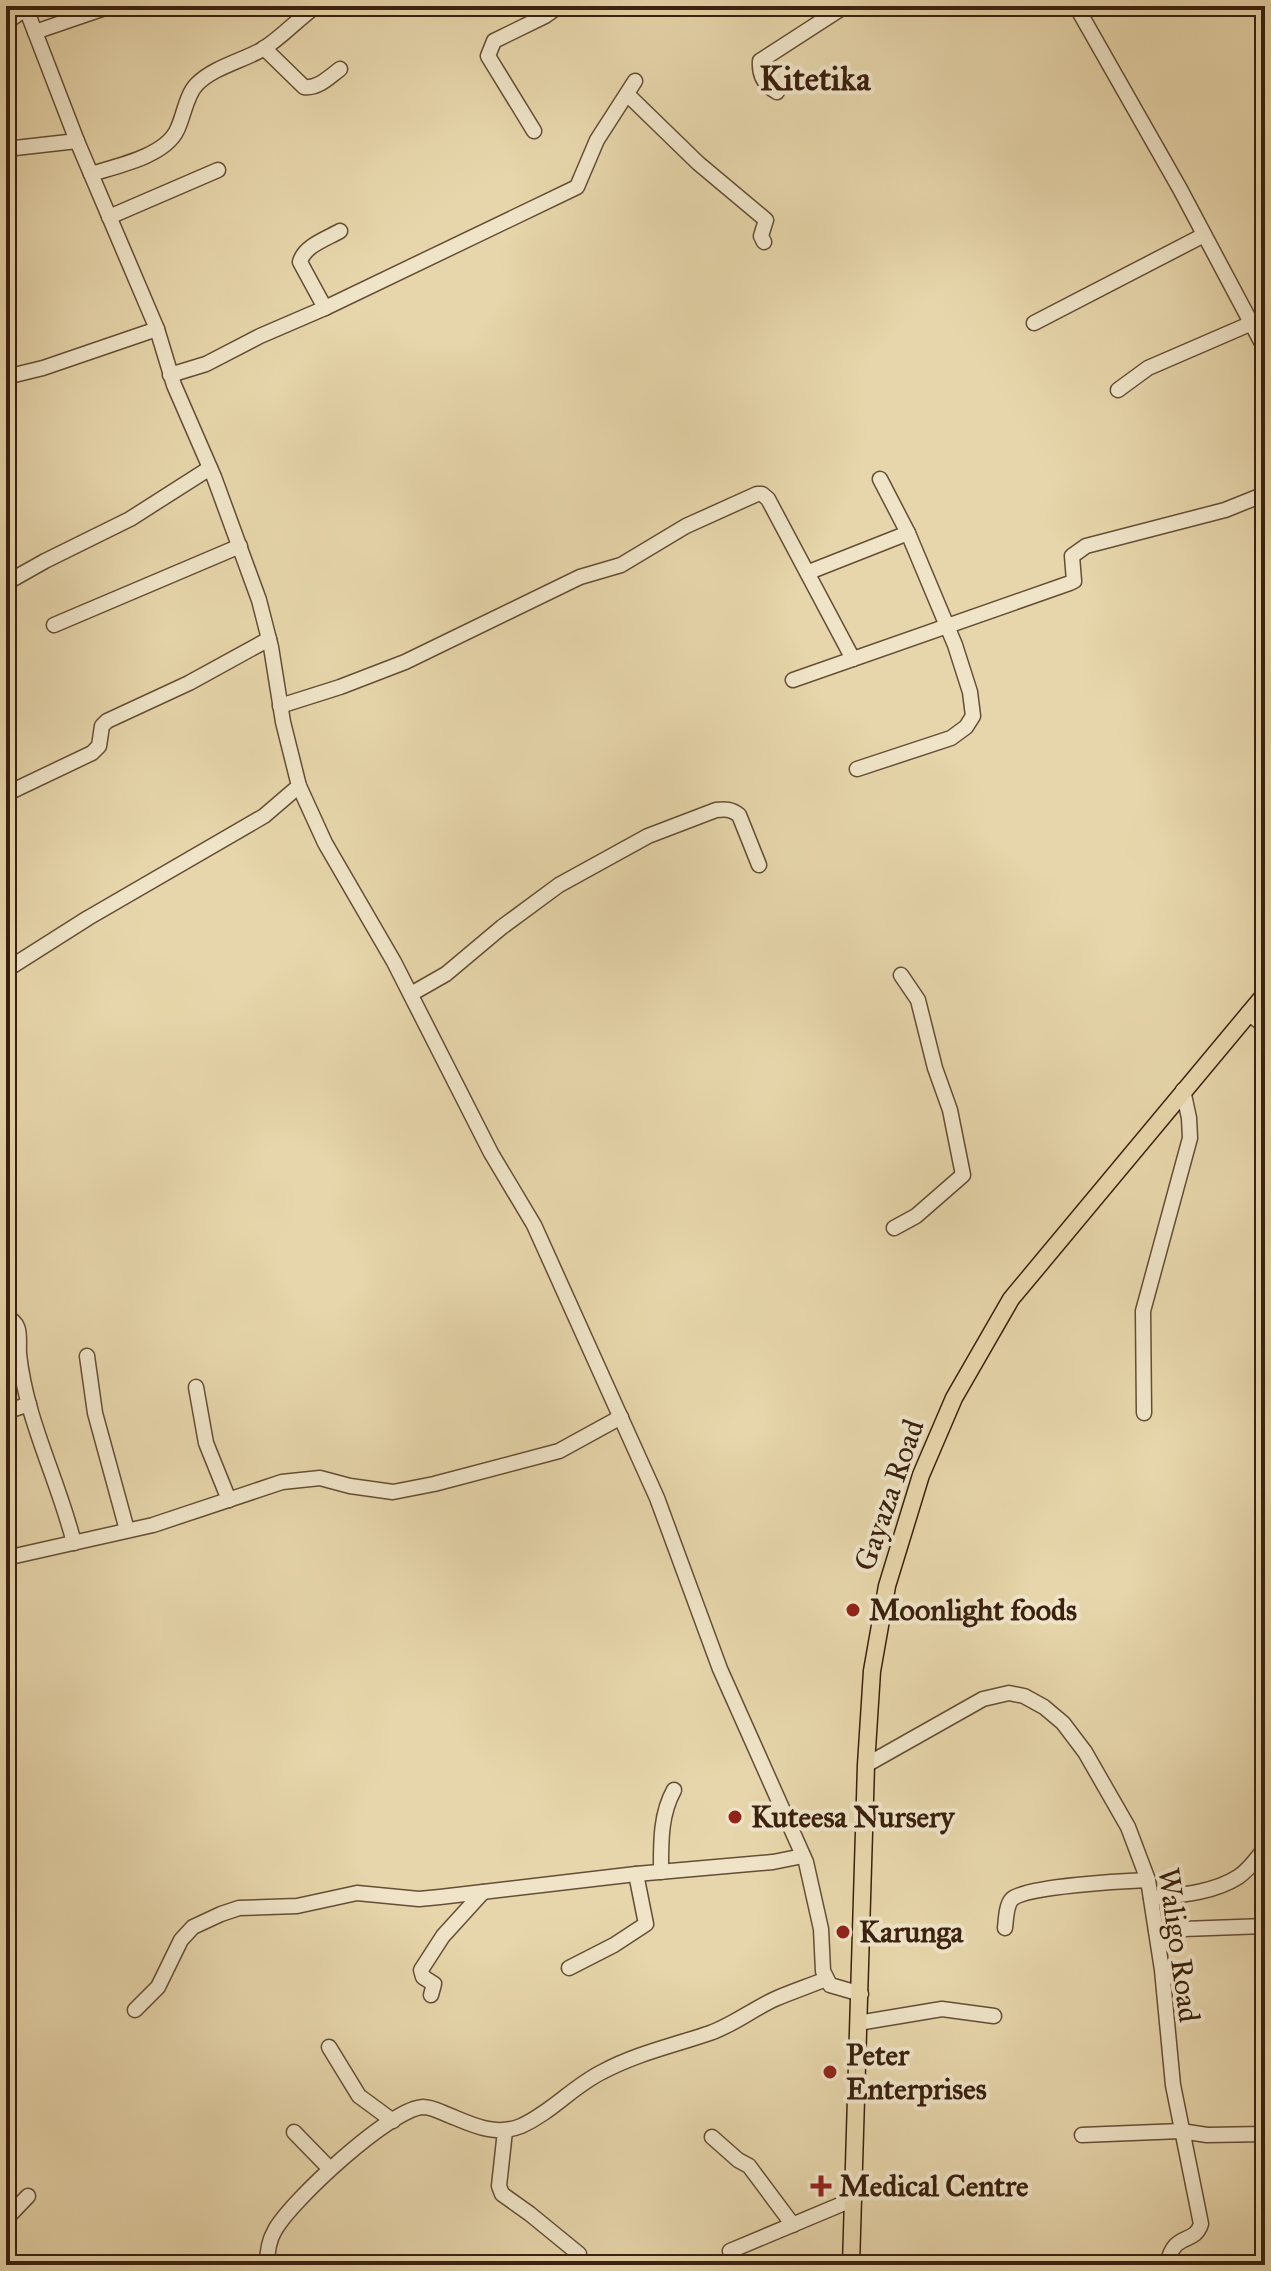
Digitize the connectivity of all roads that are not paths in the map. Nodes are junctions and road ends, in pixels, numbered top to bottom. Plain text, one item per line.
1 (111, 6) edge
2 (316, 6) edge
3 (559, 6) edge
4 (845, 6) edge
5 (1076, 6) edge
6 (25, 7) edge
7 (6, 23) edge
8 (35, 32) junction
9 (264, 48) junction
10 (340, 69) dead end
11 (777, 92) dead end
12 (534, 131) dead end
13 (77, 141) junction
14 (6, 149) edge
15 (218, 170) dead end
16 (91, 174) junction
17 (109, 217) junction
18 (340, 231) dead end
19 (1204, 235) junction
20 (764, 242) dead end
21 (325, 308) junction
22 (1034, 323) dead end
23 (1252, 323) junction
24 (157, 329) junction
25 (1265, 349) edge
26 (170, 375) junction
27 (6, 377) edge
28 (1118, 390) dead end
29 (210, 468) junction
30 (880, 479) dead end
31 (1265, 494) edge
32 (908, 533) junction
33 (240, 546) junction
34 (809, 572) junction
35 (6, 583) edge
36 (54, 625) dead end
37 (947, 625) junction
38 (269, 639) junction
39 (853, 659) junction
40 (793, 680) dead end
41 (280, 706) junction
42 (857, 769) dead end
43 (299, 786) junction
44 (6, 794) edge
45 (759, 865) dead end
46 (6, 970) edge
47 (901, 975) dead end
48 (411, 994) junction
49 (1265, 994) edge
50 (1248, 1013) junction
51 (1265, 1026) edge
52 (1183, 1090) junction
53 (894, 1228) dead end
54 (6, 1317) edge
55 (87, 1356) dead end
56 (196, 1387) dead end
57 (29, 1404) junction
58 (6, 1412) edge
59 (1144, 1413) dead end
60 (621, 1417) junction
61 (229, 1500) junction
62 (127, 1530) junction
63 (74, 1543) junction
64 (6, 1558) edge
65 (866, 1765) junction
66 (674, 1790) dead end
67 (1265, 1848) edge
68 (803, 1856) junction
69 (661, 1872) junction
70 (636, 1874) junction
71 (1148, 1880) junction
72 (483, 1892) junction
73 (1151, 1898) junction
74 (1265, 1926) edge
75 (1005, 1928) dead end
76 (1156, 1930) junction
77 (569, 1968) dead end
78 (826, 1979) junction
79 (861, 1994) junction
80 (431, 1995) dead end
81 (135, 2010) dead end
82 (994, 2016) dead end
83 (858, 2023) junction
84 (329, 2047) dead end
85 (393, 2121) junction
86 (505, 2131) junction
87 (1181, 2131) junction
88 (294, 2132) dead end
89 (1265, 2134) edge
90 (1082, 2135) dead end
91 (712, 2137) dead end
92 (330, 2169) junction
93 (28, 2196) dead end
94 (854, 2199) junction
95 (6, 2219) edge
96 (793, 2225) junction
97 (730, 2251) dead end
98 (579, 2254) dead end
99 (267, 2265) edge
100 (851, 2265) edge
101 (1167, 2265) edge

1 - 8 street
2 - 9 street
3 - 12 street
4 - 11 street
5 - 19 street
6 - 7 street
6 - 8 street
8 - 13 street
9 - 10 street
9 - 16 street
13 - 14 street
13 - 16 street
15 - 17 street
16 - 17 street
17 - 24 street
18 - 21 street
19 - 22 street
19 - 23 street
20 - 21 street
21 - 26 street
23 - 25 street
23 - 28 street
24 - 26 street
24 - 27 street
26 - 29 street
29 - 33 street
29 - 35 street
30 - 32 street
31 - 37 street
32 - 34 street
32 - 37 street
33 - 36 street
33 - 38 street
34 - 39 street
34 - 41 street
37 - 39 street
37 - 42 street
38 - 41 street
38 - 44 street
39 - 40 street
41 - 43 street
43 - 46 street
43 - 48 street
45 - 48 street
47 - 53 street
48 - 60 street
49 - 50 main road, Gayaza Road
50 - 51 street
50 - 52 main road, Gayaza Road
52 - 59 street
52 - 65 main road, Gayaza Road
54 - 57 street
55 - 62 street
56 - 61 street
57 - 58 street
57 - 63 street
60 - 61 street
60 - 68 street
61 - 62 street
62 - 63 street
63 - 64 street
65 - 71 street, Waligo Road
65 - 79 main road, Gayaza Road
66 - 69 street
67 - 73 street
68 - 69 street
68 - 78 street
69 - 70 street
70 - 72 street
70 - 77 street
71 - 73 street, Waligo Road
71 - 75 street
72 - 80 street
72 - 81 street
73 - 76 street, Waligo Road
74 - 76 street
76 - 87 street, Waligo Road
78 - 79 street
78 - 86 street
79 - 83 main road, Gayaza Road
82 - 83 street
83 - 94 main road, Gayaza Road
84 - 85 street
85 - 86 street
85 - 92 street
86 - 98 street
87 - 89 street
87 - 90 street
87 - 101 street, Waligo Road
88 - 92 street
91 - 96 street
92 - 99 street
93 - 95 street
94 - 96 street
94 - 100 main road, Gayaza Road
96 - 97 street

